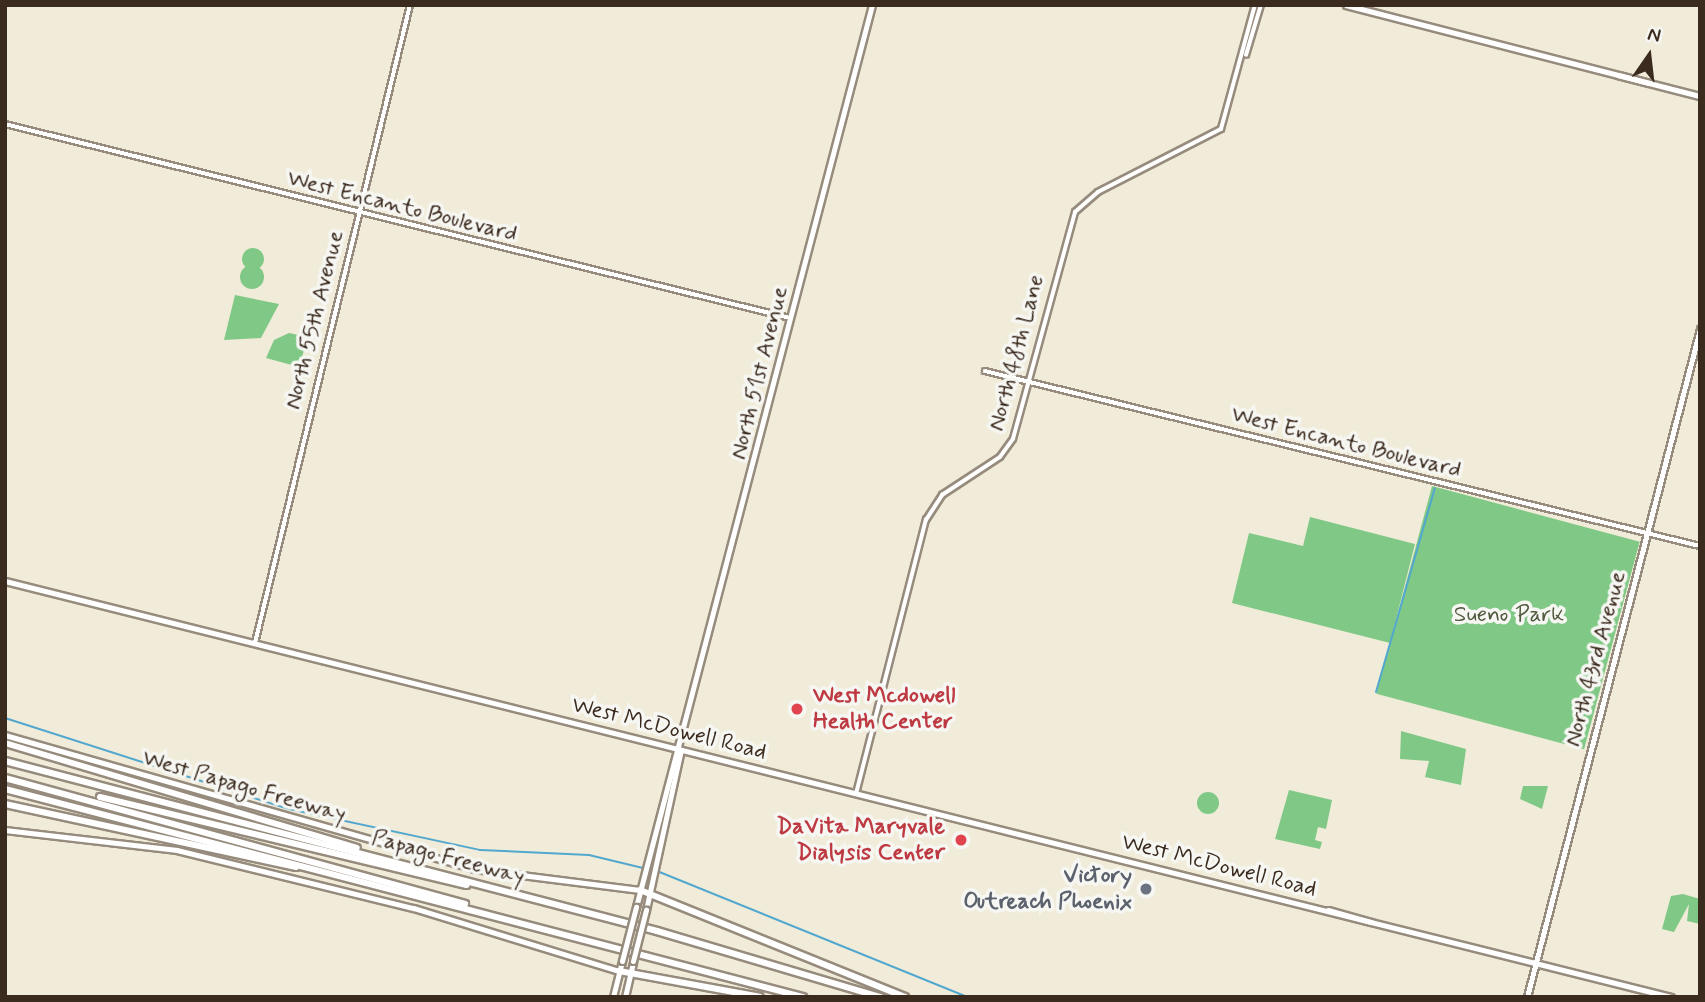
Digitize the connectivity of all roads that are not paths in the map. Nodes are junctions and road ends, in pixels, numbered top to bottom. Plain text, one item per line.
1 (410, 5) edge
2 (873, 5) edge
3 (1255, 5) edge
4 (1261, 5) edge
5 (1346, 5) edge
6 (1353, 6) edge
7 (1245, 56) junction
8 (1700, 96) edge
9 (5, 124) edge
10 (1221, 129) junction
11 (1226, 134) dead end
12 (359, 214) junction
13 (792, 318) junction
14 (1700, 329) edge
15 (985, 371) dead end
16 (1029, 382) junction
17 (1646, 536) junction
18 (1700, 546) edge
19 (5, 581) edge
20 (255, 643) junction
21 (5, 735) edge
22 (5, 743) edge
23 (681, 750) junction
24 (5, 761) edge
25 (5, 777) edge
26 (28, 782) junction
27 (5, 789) edge
28 (856, 794) junction
29 (5, 804) edge
30 (662, 808) junction
31 (5, 830) edge
32 (660, 854) junction
33 (378, 858) junction
34 (319, 870) junction
35 (493, 888) junction
36 (640, 890) junction
37 (650, 892) junction
38 (503, 917) junction
39 (1536, 963) junction
40 (619, 971) junction
41 (630, 974) junction
42 (613, 997) edge
43 (625, 997) edge
44 (761, 997) edge
45 (803, 997) edge
46 (880, 997) edge
47 (905, 997) edge
48 (1527, 997) edge
49 (1671, 997) edge

1 - 12 street, North 55th Avenue
2 - 13 main road, North 51st Avenue
3 - 7 street
4 - 7 street
5 - 6 main road
6 - 8 main road
7 - 10 street
9 - 12 street, West Encanto Boulevard
10 - 11 street
10 - 16 street, North 48th Lane
12 - 13 street, West Encanto Boulevard
12 - 20 street, North 55th Avenue
13 - 23 main road, North 51st Avenue
14 - 17 main road, North 43rd Avenue
15 - 16 street, West Encanto Boulevard
16 - 17 street, West Encanto Boulevard
16 - 28 street, North 48th Lane
17 - 18 street, West Encanto Boulevard
17 - 39 main road, North 43rd Avenue
19 - 20 main road, West McDowell Road
20 - 23 main road, West McDowell Road
21 - 36 main road, West Papago Freeway
22 - 33 highway
23 - 28 main road, West McDowell Road
23 - 30 main road, North 51st Avenue
23 - 32 main road, North 51st Avenue
24 - 33 highway, Papago Freeway
25 - 26 highway
26 - 35 highway
26 - 38 highway
27 - 34 highway, Papago Freeway
28 - 39 main road, West McDowell Road
29 - 34 highway
30 - 32 main road
30 - 36 main road, North 51st Avenue
31 - 40 main road
32 - 37 main road, North 51st Avenue
33 - 35 highway, Papago Freeway
34 - 38 highway, Papago Freeway
35 - 46 highway, Papago Freeway
36 - 37 highway
36 - 40 main road, North 51st Avenue, bridge
37 - 41 main road, North 51st Avenue, bridge
37 - 47 highway
38 - 45 highway, Papago Freeway
39 - 48 main road, North 43rd Avenue
39 - 49 main road, West McDowell Road
40 - 41 highway
40 - 42 main road, North 51st Avenue
41 - 43 main road, North 51st Avenue
41 - 44 highway

